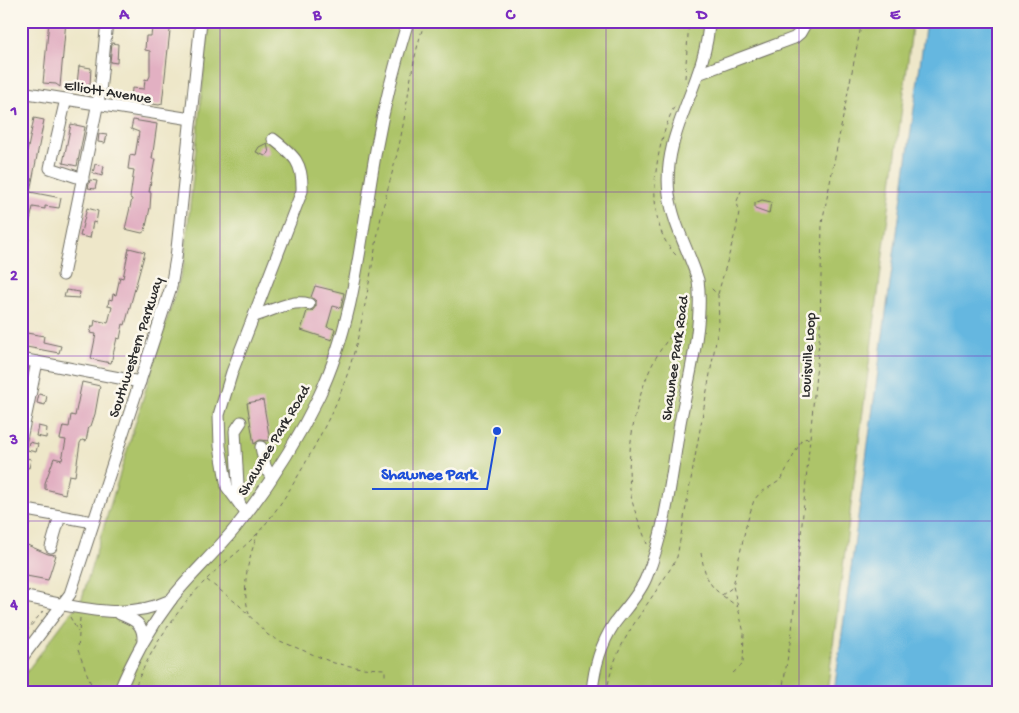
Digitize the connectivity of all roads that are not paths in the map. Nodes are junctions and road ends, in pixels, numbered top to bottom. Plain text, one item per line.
1 (107, 21) edge
2 (201, 21) edge
3 (408, 21) edge
4 (709, 21) edge
5 (807, 21) edge
6 (698, 74) junction
7 (21, 92) edge
8 (66, 99) junction
9 (97, 104) junction
10 (191, 119) junction
11 (273, 139) dead end
12 (83, 180) junction
13 (64, 275) dead end
14 (309, 304) dead end
15 (254, 316) junction
16 (21, 359) edge
17 (37, 362) junction
18 (140, 382) junction
19 (241, 422) dead end
20 (21, 438) edge
21 (261, 446) dead end
22 (272, 477) junction
23 (239, 502) junction
24 (21, 509) edge
25 (246, 513) junction
26 (60, 516) junction
27 (93, 522) junction
28 (51, 546) dead end
29 (21, 596) edge
30 (172, 600) junction
31 (62, 605) junction
32 (119, 613) junction
33 (143, 641) junction
34 (21, 659) edge
35 (119, 692) edge
36 (592, 692) edge

1 - 9 street
2 - 10 street, Southwestern Parkway
3 - 22 street, Shawnee Park Road
4 - 6 street, Shawnee Park Road
5 - 6 street
6 - 36 street, Shawnee Park Road
7 - 8 street, Elliott Avenue
8 - 9 street, Elliott Avenue
8 - 12 street
9 - 10 street, Elliott Avenue
9 - 12 street
10 - 18 street, Southwestern Parkway
11 - 15 street
12 - 13 street
14 - 15 street
15 - 23 street
16 - 17 street
17 - 18 street
17 - 20 street
18 - 27 street, Southwestern Parkway
19 - 23 street
21 - 22 street
22 - 25 street, Shawnee Park Road
23 - 25 street
24 - 26 street
25 - 30 street, Shawnee Park Road
26 - 27 street
26 - 28 street
27 - 31 street, Southwestern Parkway
29 - 31 street
30 - 32 street
30 - 33 street, Shawnee Park Road
31 - 32 street
31 - 34 street, Southwestern Parkway
32 - 33 street
33 - 35 street, Shawnee Park Road

